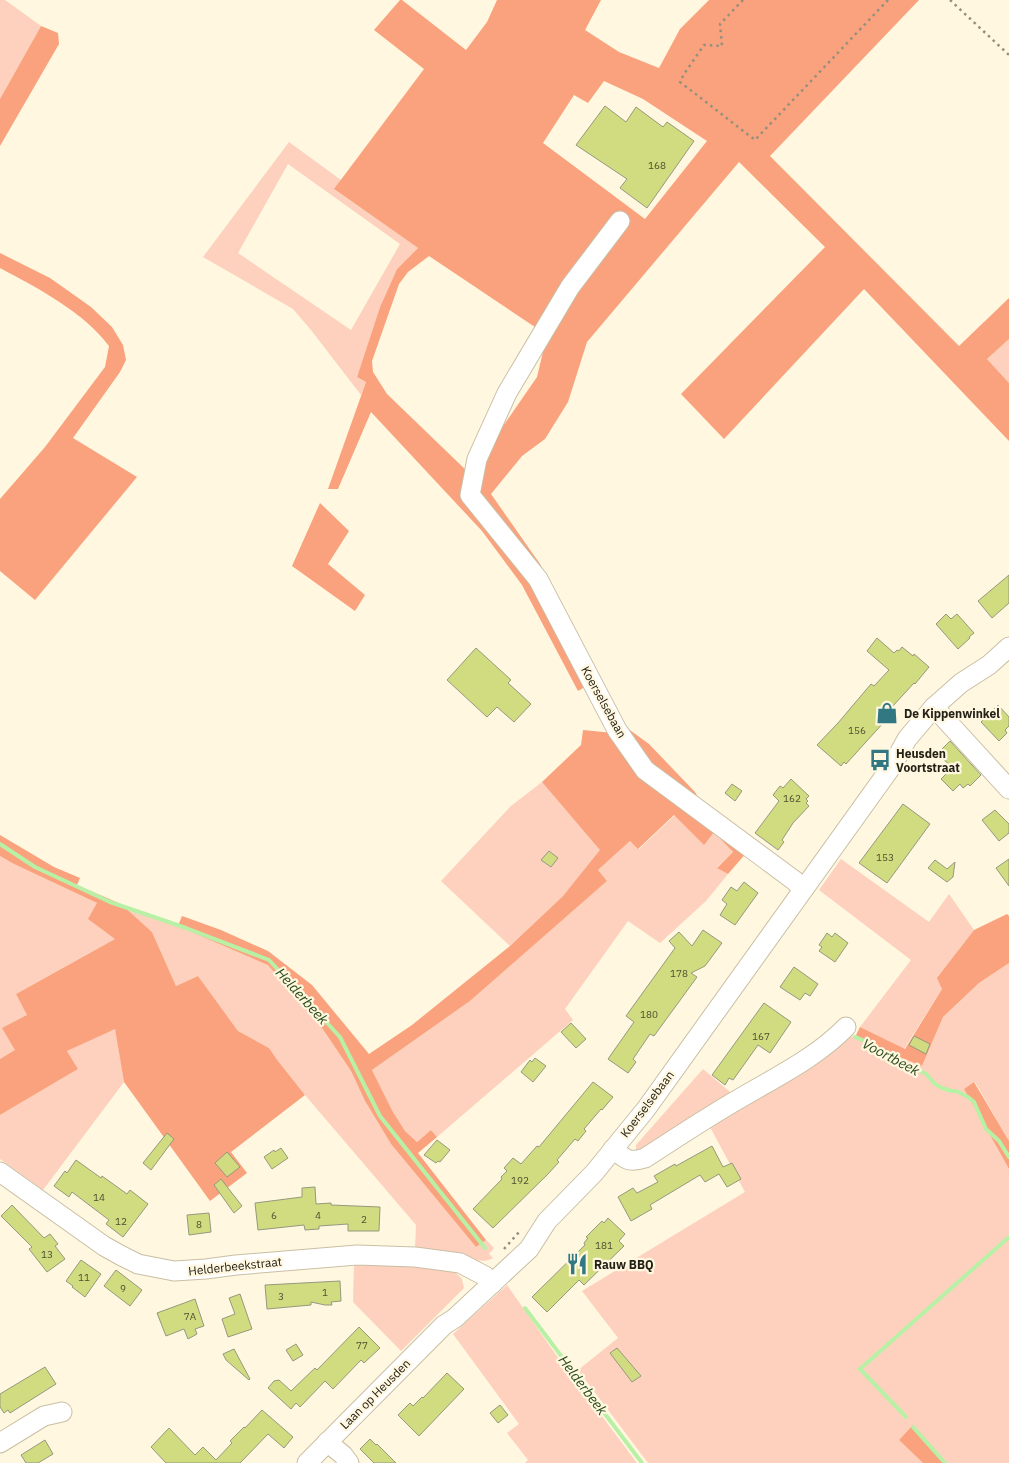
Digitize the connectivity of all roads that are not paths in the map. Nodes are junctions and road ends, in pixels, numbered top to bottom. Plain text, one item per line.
1 (620, 221) dead end
2 (1009, 647) edge
3 (938, 712) junction
4 (1009, 789) edge
5 (803, 889) junction
6 (846, 1027) dead end
7 (613, 1149) junction
8 (0, 1172) edge
9 (488, 1280) junction
10 (62, 1412) dead end
11 (327, 1442) junction
12 (0, 1443) edge
13 (306, 1463) edge
14 (349, 1463) edge

1 - 5 street, Koerselsebaan
2 - 3 street, Koerselsebaan
3 - 4 street
3 - 5 street, Koerselsebaan
5 - 7 street, Koerselsebaan
6 - 7 street, Koerselsebaan
7 - 9 street, Koerselsebaan
8 - 9 street, Helderbeekstraat
9 - 11 street, Laan op Heusden
10 - 12 street
11 - 13 street, Laan op Heusden
11 - 14 street

